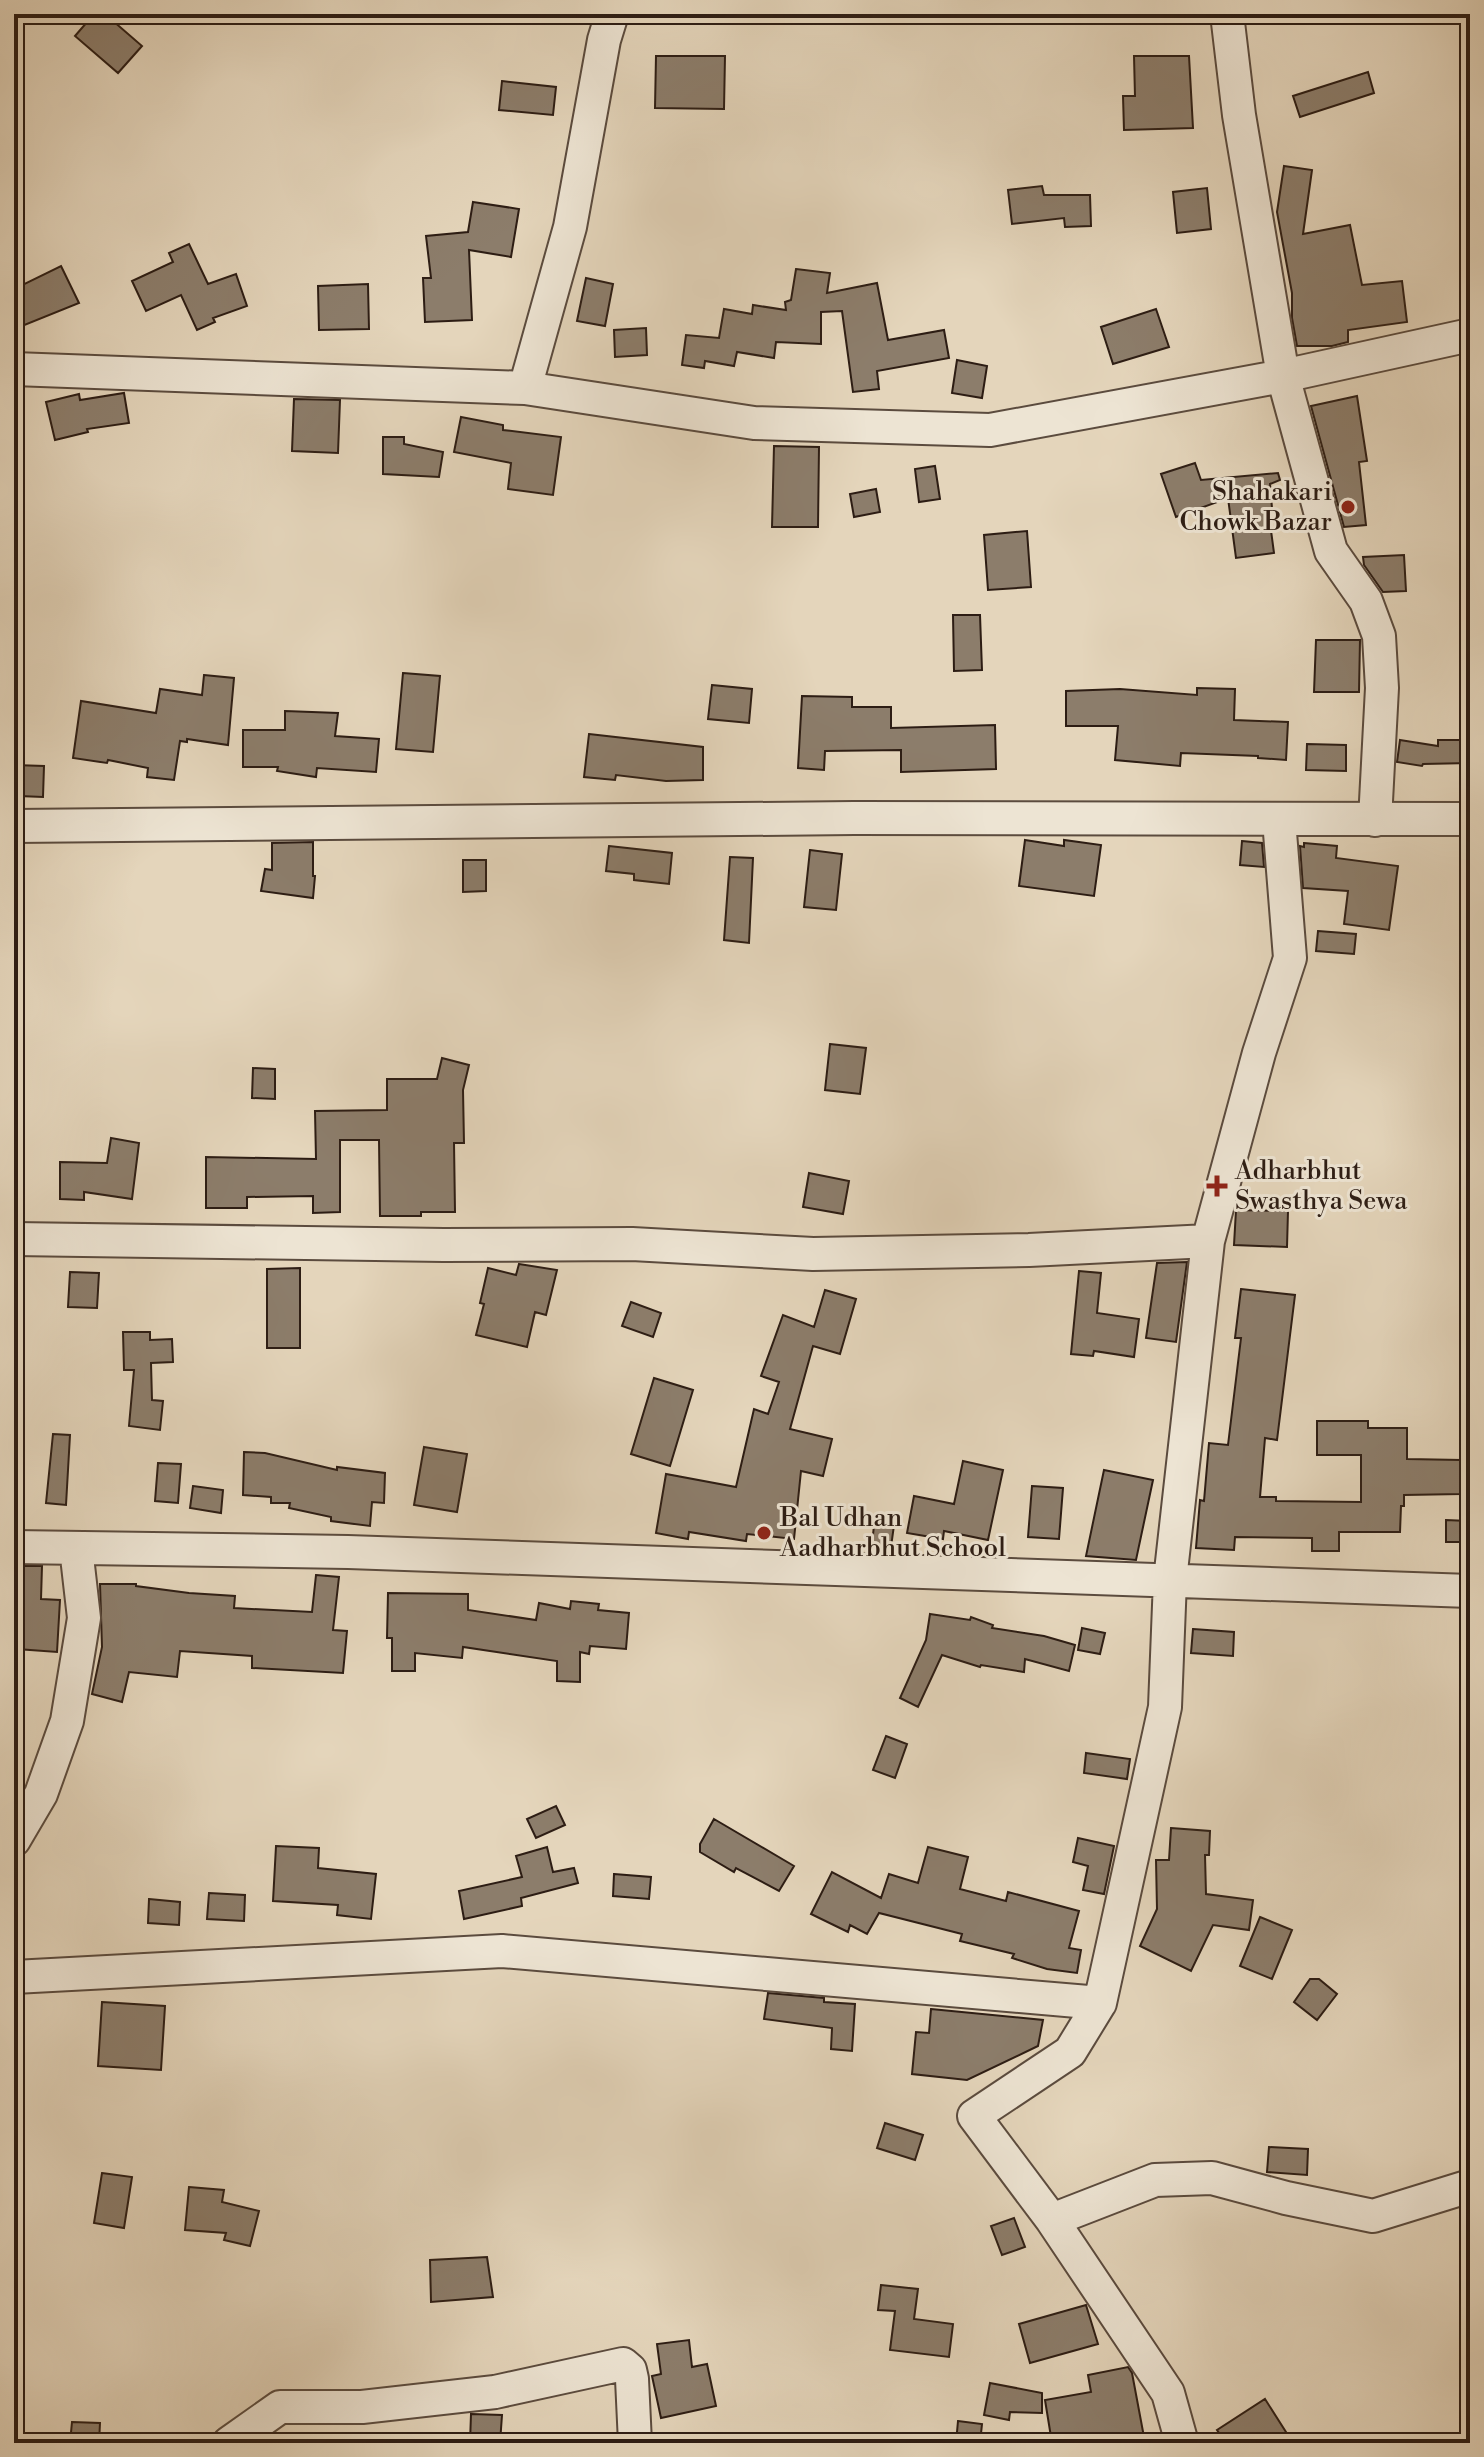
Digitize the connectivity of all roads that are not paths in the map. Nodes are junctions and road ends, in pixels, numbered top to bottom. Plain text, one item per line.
1 (612, 14) edge
2 (1227, 14) edge
3 (1470, 335) edge
4 (14, 369) edge
5 (1283, 376) junction
6 (525, 388) junction
7 (1470, 819) edge
8 (1279, 820) junction
9 (1375, 820) junction
10 (14, 826) edge
11 (14, 1239) edge
12 (1208, 1241) junction
13 (14, 1547) edge
14 (76, 1548) junction
15 (1170, 1580) junction
16 (1470, 1591) edge
17 (14, 1840) edge
18 (14, 1977) edge
19 (1100, 2003) junction
20 (1470, 2186) edge
21 (1052, 2220) junction
22 (229, 2443) edge
23 (635, 2443) edge
24 (1182, 2443) edge

1 - 6 street
2 - 5 street
3 - 5 street
4 - 6 street
5 - 6 street
5 - 9 street
7 - 9 street
8 - 9 street
8 - 10 street
8 - 12 street
11 - 12 street
12 - 15 street
13 - 14 street
14 - 15 street
14 - 17 street
15 - 16 street
15 - 19 street
18 - 19 street
19 - 21 street
20 - 21 street
21 - 24 street
22 - 23 street

